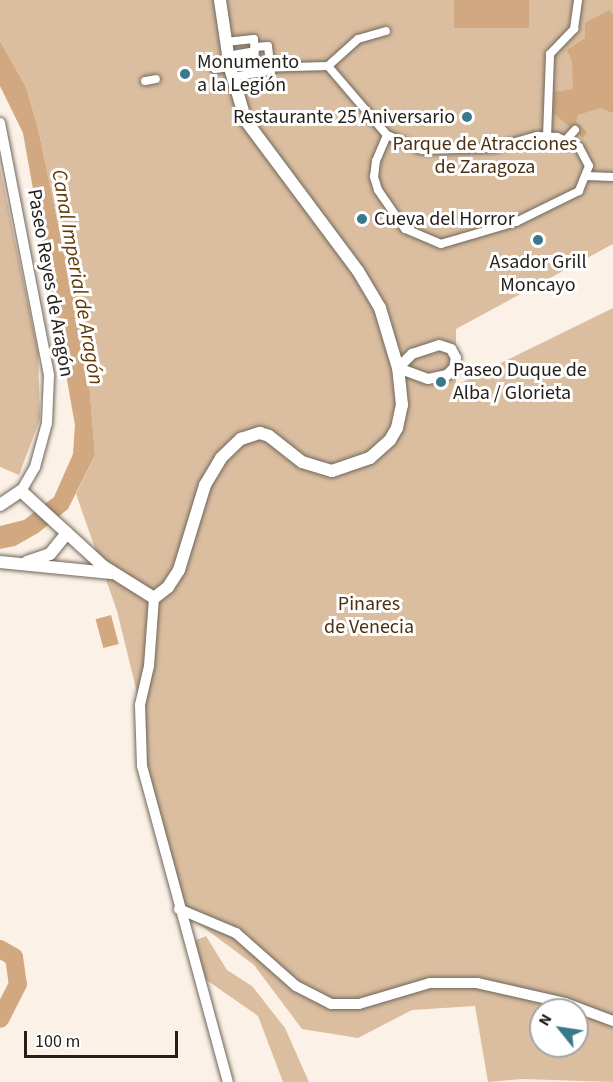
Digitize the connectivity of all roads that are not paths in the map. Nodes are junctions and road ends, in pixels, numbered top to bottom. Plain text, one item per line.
1 (220, 0) edge
2 (577, 0) edge
3 (386, 31) dead end
4 (225, 42) junction
5 (269, 57) junction
6 (255, 58) junction
7 (328, 66) junction
8 (230, 67) junction
9 (215, 69) dead end
10 (156, 79) dead end
11 (145, 81) dead end
12 (0, 123) edge
13 (575, 130) dead end
14 (387, 135) junction
15 (547, 137) junction
16 (565, 141) junction
17 (586, 176) junction
18 (613, 177) edge
19 (393, 347) junction
20 (412, 354) junction
21 (398, 368) junction
22 (21, 491) junction
23 (0, 505) edge
24 (63, 529) junction
25 (0, 562) edge
26 (17, 564) junction
27 (112, 573) junction
28 (154, 598) junction
29 (178, 909) junction
30 (613, 1021) edge
31 (228, 1082) edge

1 - 4 street
2 - 15 street
3 - 7 street
4 - 6 street
4 - 8 street
5 - 6 street
5 - 6 street
5 - 7 street
6 - 8 street
6 - 8 street
7 - 14 street
8 - 9 street
8 - 19 street
10 - 11 street
12 - 22 street, Paseo Reyes de Aragón
13 - 16 street
14 - 15 street
14 - 17 street
15 - 16 street
16 - 17 street
17 - 18 street
19 - 20 street
19 - 21 street
20 - 21 street
20 - 21 street
21 - 28 street
22 - 23 street, Paseo Reyes de Aragón
22 - 24 street
24 - 26 street
24 - 27 street
25 - 26 street
26 - 27 street
27 - 28 street
28 - 29 street
29 - 30 street
29 - 31 street

